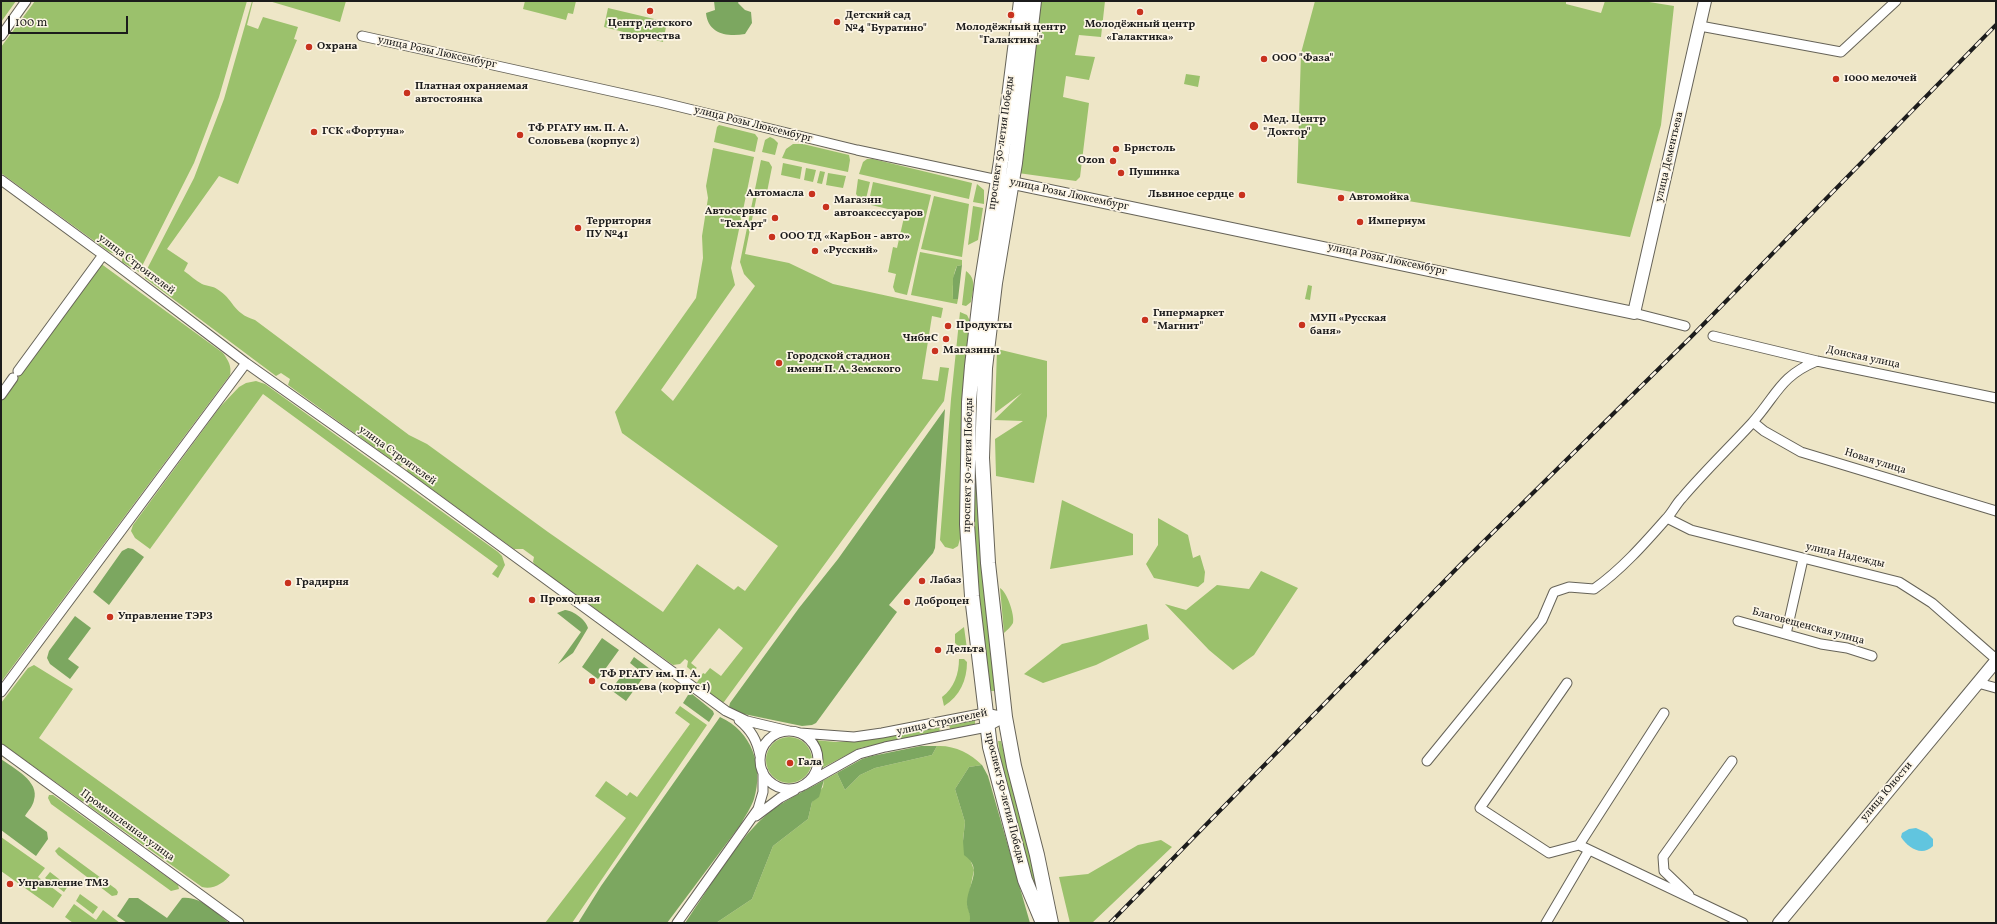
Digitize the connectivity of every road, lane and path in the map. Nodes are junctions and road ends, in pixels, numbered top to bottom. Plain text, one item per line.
1 (26, 1) edge
2 (1021, 1) edge
3 (1034, 1) edge
4 (1705, 1) edge
5 (1896, 1) edge
6 (1700, 26) junction
7 (1, 36) edge
8 (362, 36) dead end
9 (1, 180) edge
10 (1005, 182) junction
11 (103, 255) junction
12 (1634, 313) junction
13 (1685, 326) dead end
14 (1713, 336) dead end
15 (1817, 361) junction
16 (246, 363) junction
17 (1, 395) edge
18 (1996, 398) edge
19 (1753, 422) junction
20 (1996, 511) edge
21 (1667, 518) junction
22 (1803, 559) junction
23 (1738, 621) dead end
24 (1786, 634) junction
25 (1872, 656) dead end
26 (1996, 660) edge
27 (1567, 683) dead end
28 (1978, 683) junction
29 (1996, 688) edge
30 (1, 692) edge
31 (985, 712) junction
32 (1664, 713) dead end
33 (1005, 717) junction
34 (737, 718) junction
35 (987, 727) junction
36 (789, 731) junction
37 (800, 733) junction
38 (1, 749) edge
39 (760, 760) junction
40 (1427, 761) dead end
41 (1732, 761) dead end
42 (763, 772) junction
43 (801, 787) junction
44 (751, 821) junction
45 (1579, 845) junction
46 (1589, 850) junction
47 (1696, 901) junction
48 (239, 923) edge
49 (677, 923) edge
50 (1043, 923) edge
51 (1051, 923) edge
52 (1546, 923) edge
53 (1743, 923) edge
54 (1779, 923) edge

1 - 7 street
2 - 10 main road, проспект 50-летия Победы
3 - 10 main road, проспект 50-летия Победы
4 - 6 street, улица Дементьева
5 - 6 street
6 - 12 street, улица Дементьева
8 - 10 street, улица Розы Люксембург
9 - 11 street, улица Строителей
10 - 12 street, улица Розы Люксембург
10 - 31 main road, проспект 50-летия Победы
10 - 33 main road, проспект 50-летия Победы
11 - 16 street, улица Строителей
11 - 17 street
12 - 13 street, улица Розы Люксембург
14 - 15 street, Донская улица
15 - 18 street, Донская улица
15 - 19 street
16 - 30 street
16 - 34 street, улица Строителей
19 - 20 street, Новая улица
19 - 21 street
21 - 22 street, улица Надежды
21 - 40 street
22 - 24 street
22 - 26 street, улица Надежды
23 - 24 street, Благовещенская улица
24 - 25 street, Благовещенская улица
26 - 28 street, улица Юности
27 - 45 street
28 - 29 street
28 - 54 street, улица Юности
31 - 33 street, улица Строителей
31 - 35 main road, проспект 50-летия Победы
31 - 37 street, улица Строителей
32 - 45 street
33 - 35 street, улица Строителей
33 - 51 main road, проспект 50-летия Победы
34 - 36 street, улица Строителей
34 - 39 street
35 - 43 street, улица Строителей
35 - 50 main road, проспект 50-летия Победы
36 - 37 street
36 - 39 street
37 - 43 street
38 - 48 street, Промышленная улица
39 - 42 street
41 - 47 street
42 - 43 street
42 - 44 street
43 - 44 street, улица Строителей
44 - 49 street
45 - 46 street
46 - 47 street
46 - 52 street
47 - 53 street

